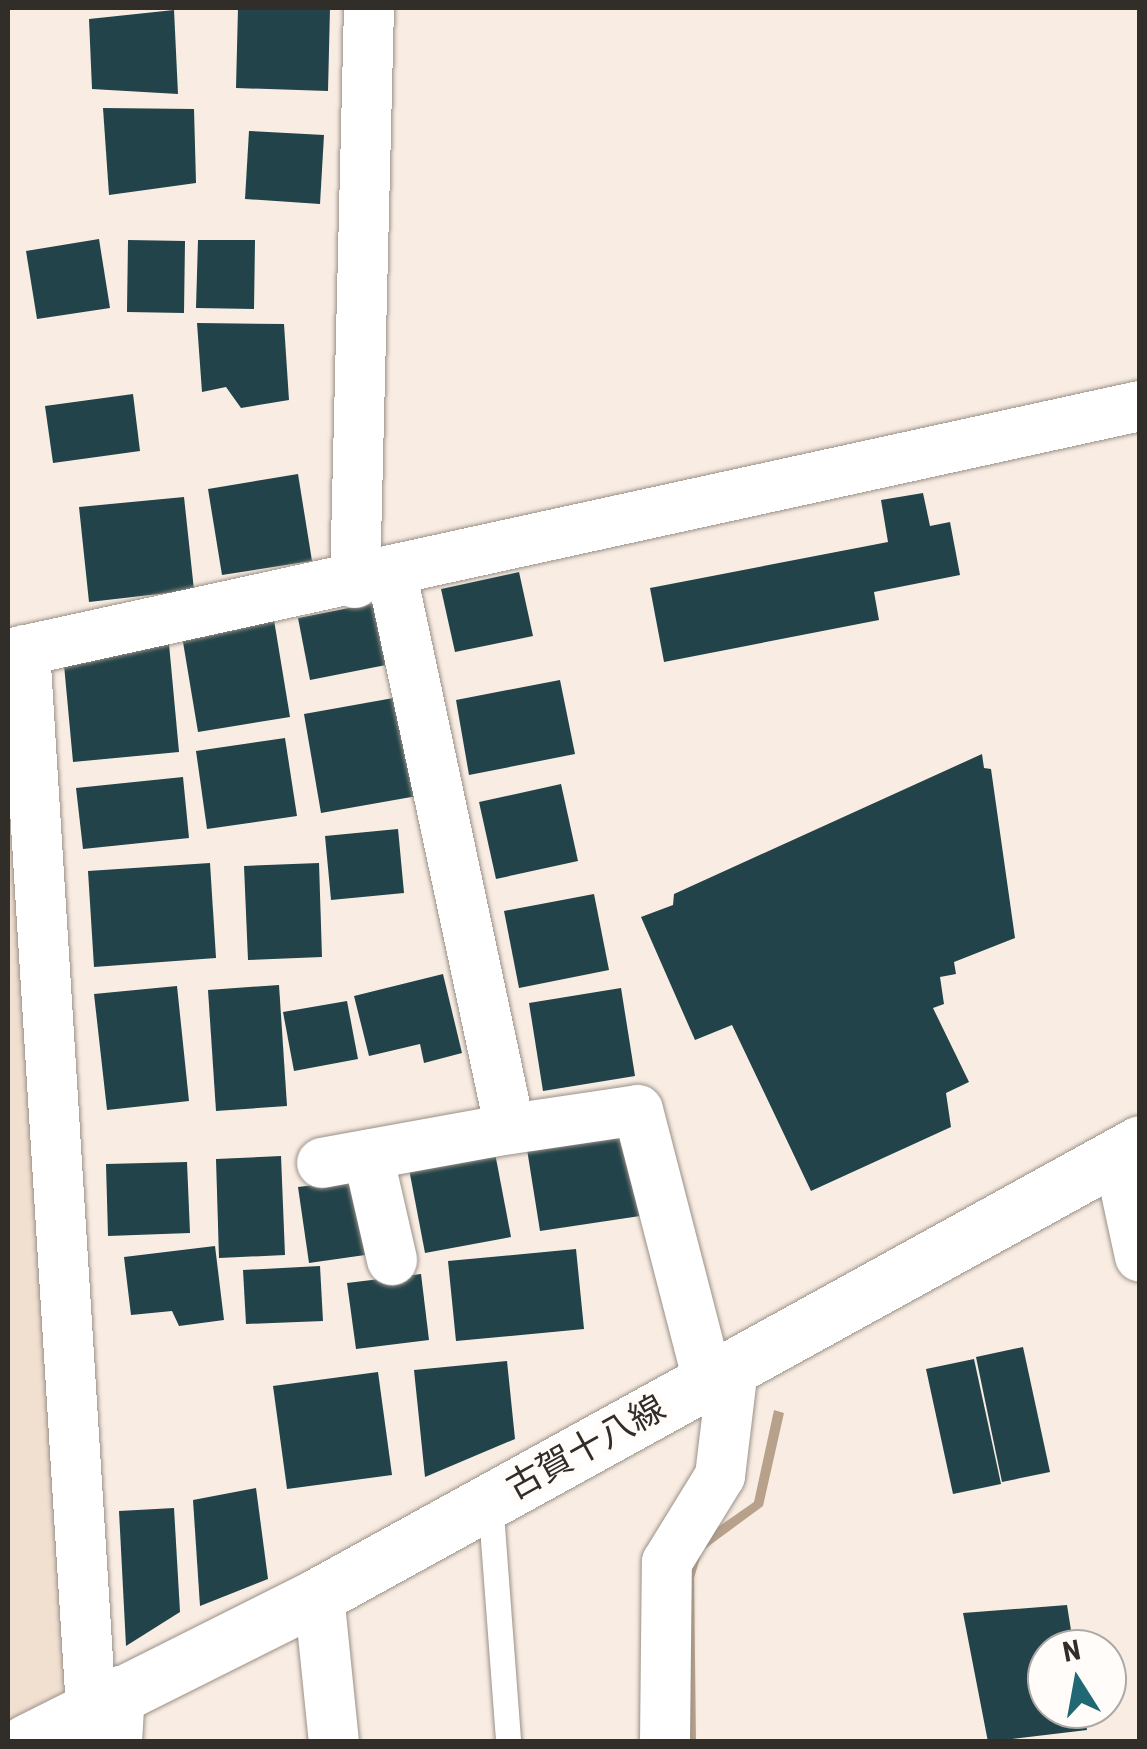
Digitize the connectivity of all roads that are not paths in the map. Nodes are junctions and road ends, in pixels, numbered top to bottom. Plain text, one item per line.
1 (369, 8) edge
2 (1140, 406) edge
3 (374, 579) junction
4 (12, 652) edge
5 (510, 1129) junction
6 (1129, 1149) edge
7 (1140, 1257) edge
8 (392, 1260) dead end
9 (720, 1374) junction
10 (490, 1500) junction
11 (319, 1595) junction
12 (109, 1713) edge
13 (26, 1742) edge
14 (334, 1742) edge
15 (508, 1742) edge
16 (665, 1742) edge

1 - 3 street
2 - 3 street
3 - 4 street
3 - 5 street
4 - 12 street
5 - 8 street
5 - 9 street
6 - 7 street
6 - 9 main road, 古賀十八線
9 - 10 main road, 古賀十八線
9 - 16 street
10 - 11 main road, 古賀十八線
10 - 15 lane
11 - 12 main road, 古賀十八線
11 - 14 street
12 - 13 main road, 古賀十八線

